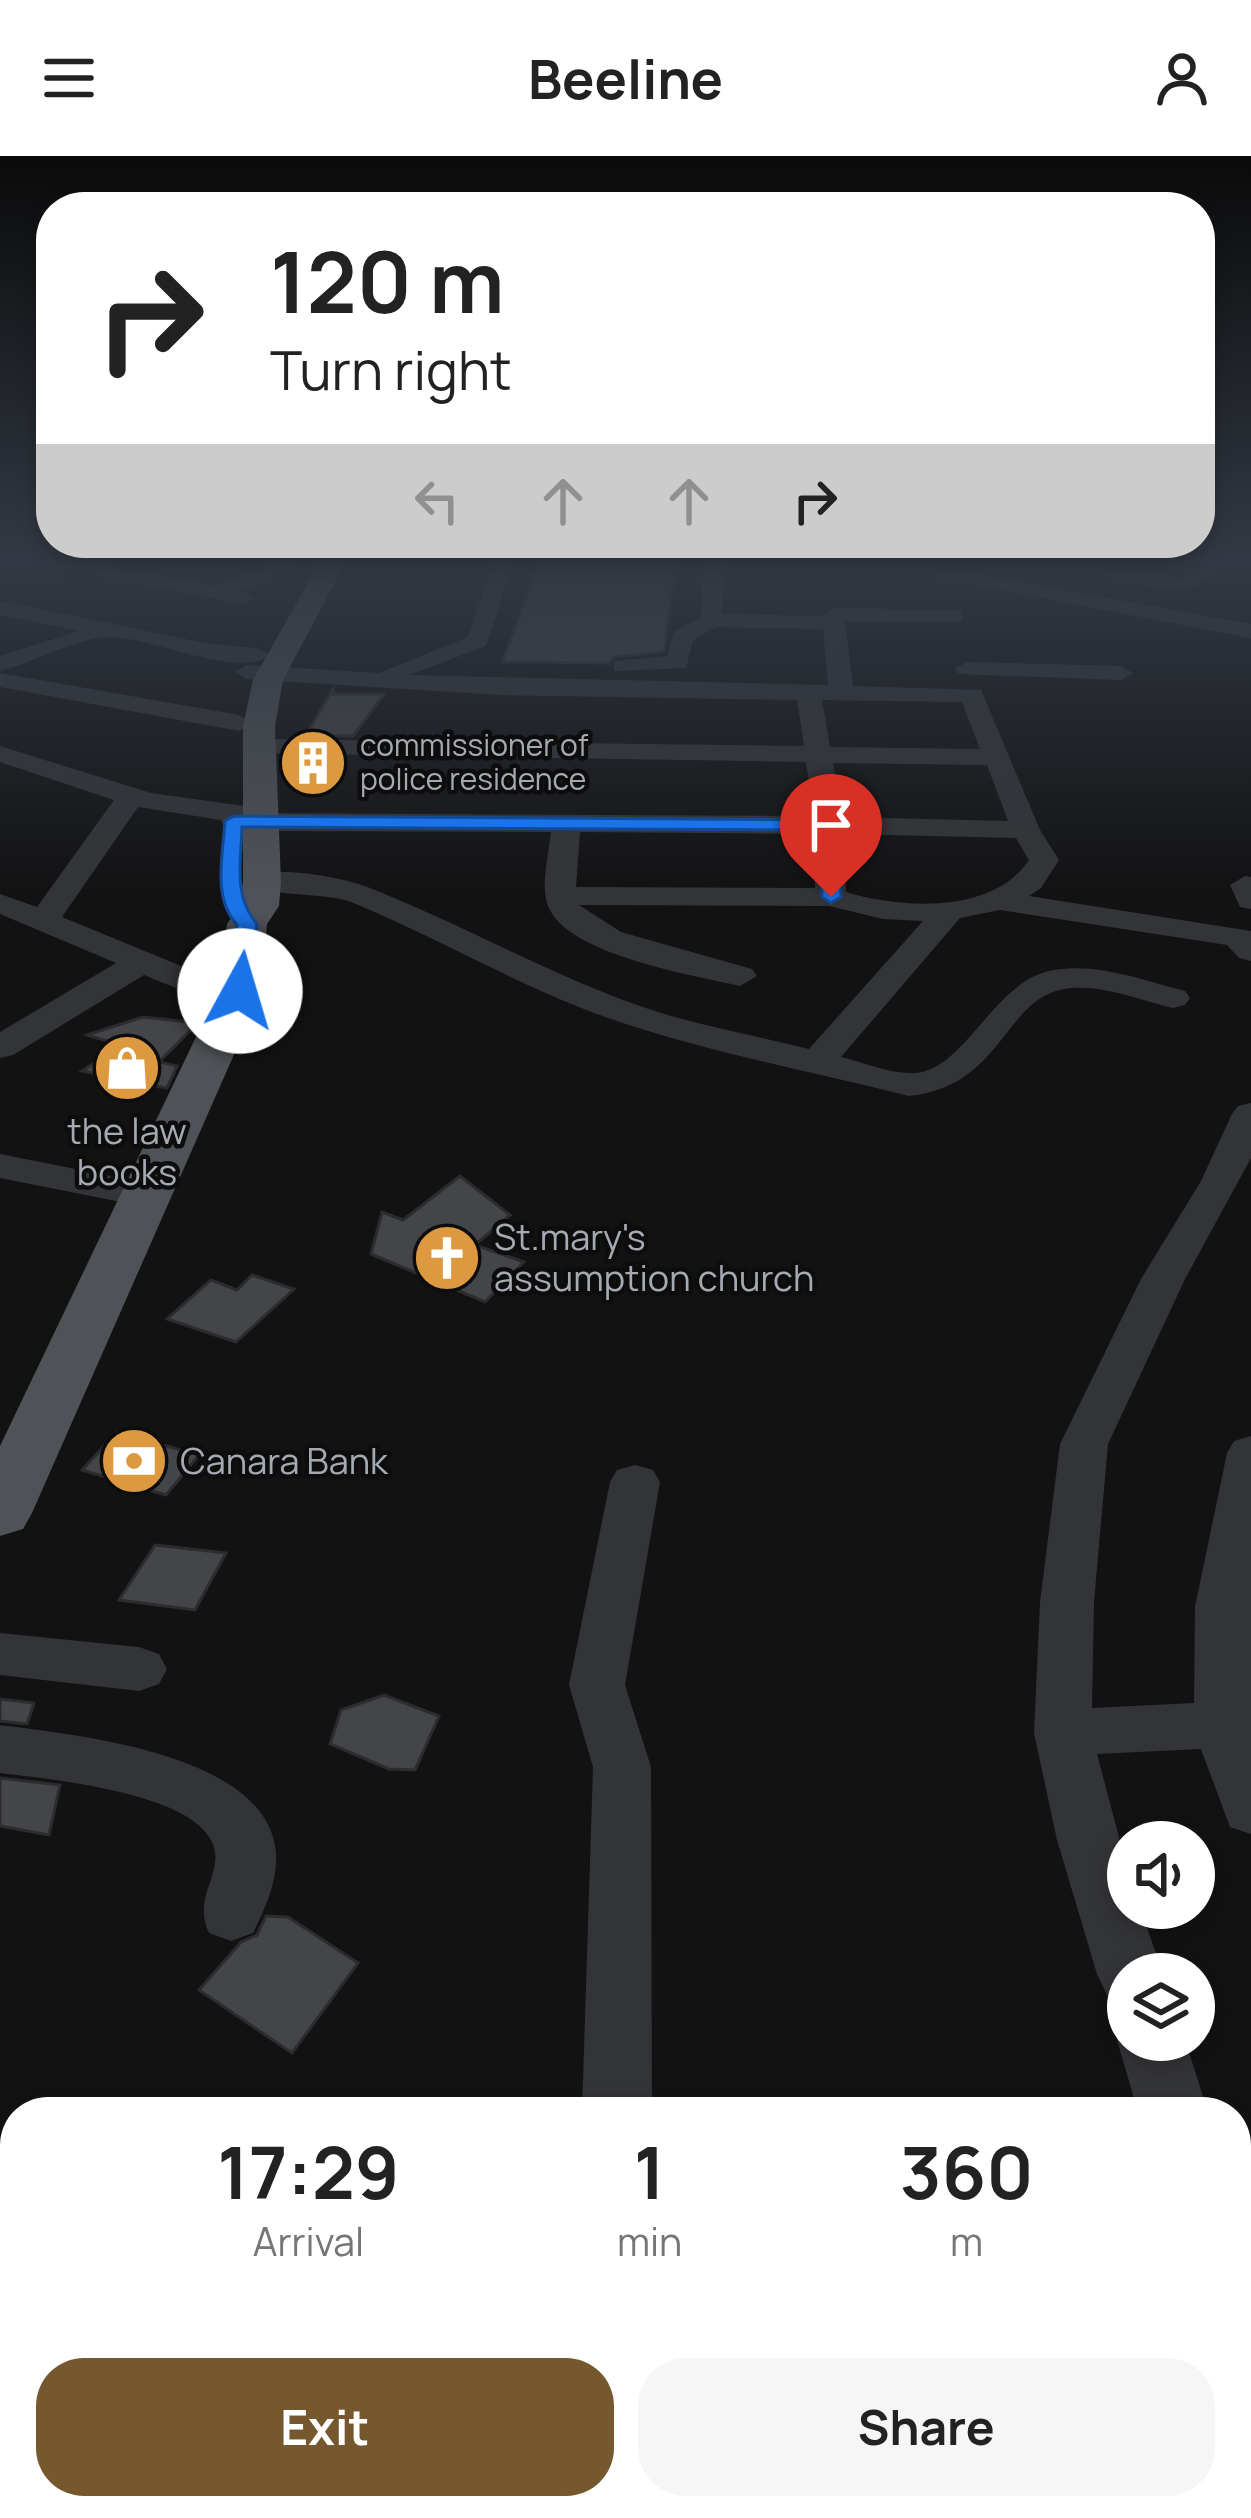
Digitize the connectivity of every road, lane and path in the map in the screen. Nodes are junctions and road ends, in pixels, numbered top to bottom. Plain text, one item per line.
1 (253, 670) edge
2 (265, 670) edge
3 (399, 670) edge
4 (839, 670) edge
5 (907, 670) edge
6 (969, 670) edge
7 (1100, 670) edge
8 (1121, 673) dead end
9 (0, 680) edge
10 (370, 681) junction
11 (808, 691) junction
12 (841, 692) junction
13 (487, 719) junction
14 (249, 735) junction
15 (0, 754) edge
16 (818, 754) junction
17 (996, 757) junction
18 (133, 793) junction
19 (243, 818) junction
20 (566, 824) junction
21 (830, 825) junction
22 (1026, 830) junction
23 (563, 896) junction
24 (831, 897) junction
25 (1003, 902) junction
26 (0, 903) edge
27 (255, 903) junction
28 (949, 911) junction
29 (1248, 918) edge
30 (44, 922) junction
31 (141, 962) junction
32 (740, 976) dead end
33 (240, 991) junction
34 (1173, 998) dead end
35 (0, 1047) edge
36 (819, 1060) junction
37 (1251, 1114) edge
38 (0, 1166) edge
39 (146, 1195) junction
40 (1251, 1454) edge
41 (634, 1482) dead end
42 (0, 1513) edge
43 (0, 1654) edge
44 (139, 1669) dead end
45 (1222, 1725) junction
46 (1063, 1732) junction
47 (0, 1749) edge
48 (1251, 1809) edge
49 (231, 1913) dead end
50 (1123, 1953) edge
51 (1157, 2061) edge
52 (617, 2097) edge
53 (1168, 2097) edge

1 - 14 main road
2 - 10 street
3 - 10 street
4 - 12 street
5 - 12 street
6 - 17 street
7 - 8 street
9 - 14 street
10 - 13 street
11 - 12 street
11 - 13 street
11 - 16 street
13 - 14 street
13 - 16 street
14 - 19 main road
15 - 18 street
16 - 17 street
16 - 21 street
17 - 22 street
18 - 19 street
18 - 30 street
19 - 20 street
19 - 27 main road
20 - 21 street
20 - 23 street
21 - 22 street
21 - 24 street
22 - 25 street
23 - 24 street
23 - 32 street
24 - 28 street
25 - 28 street
25 - 29 street
26 - 30 street
27 - 33 main road
27 - 36 street
28 - 36 street
30 - 31 street
31 - 33 street
31 - 35 street
33 - 39 main road
34 - 36 street
37 - 46 street
38 - 39 street
39 - 42 main road
40 - 45 street
41 - 52 street
43 - 44 street
45 - 46 street
45 - 48 street
46 - 50 street
47 - 49 street
51 - 53 street

